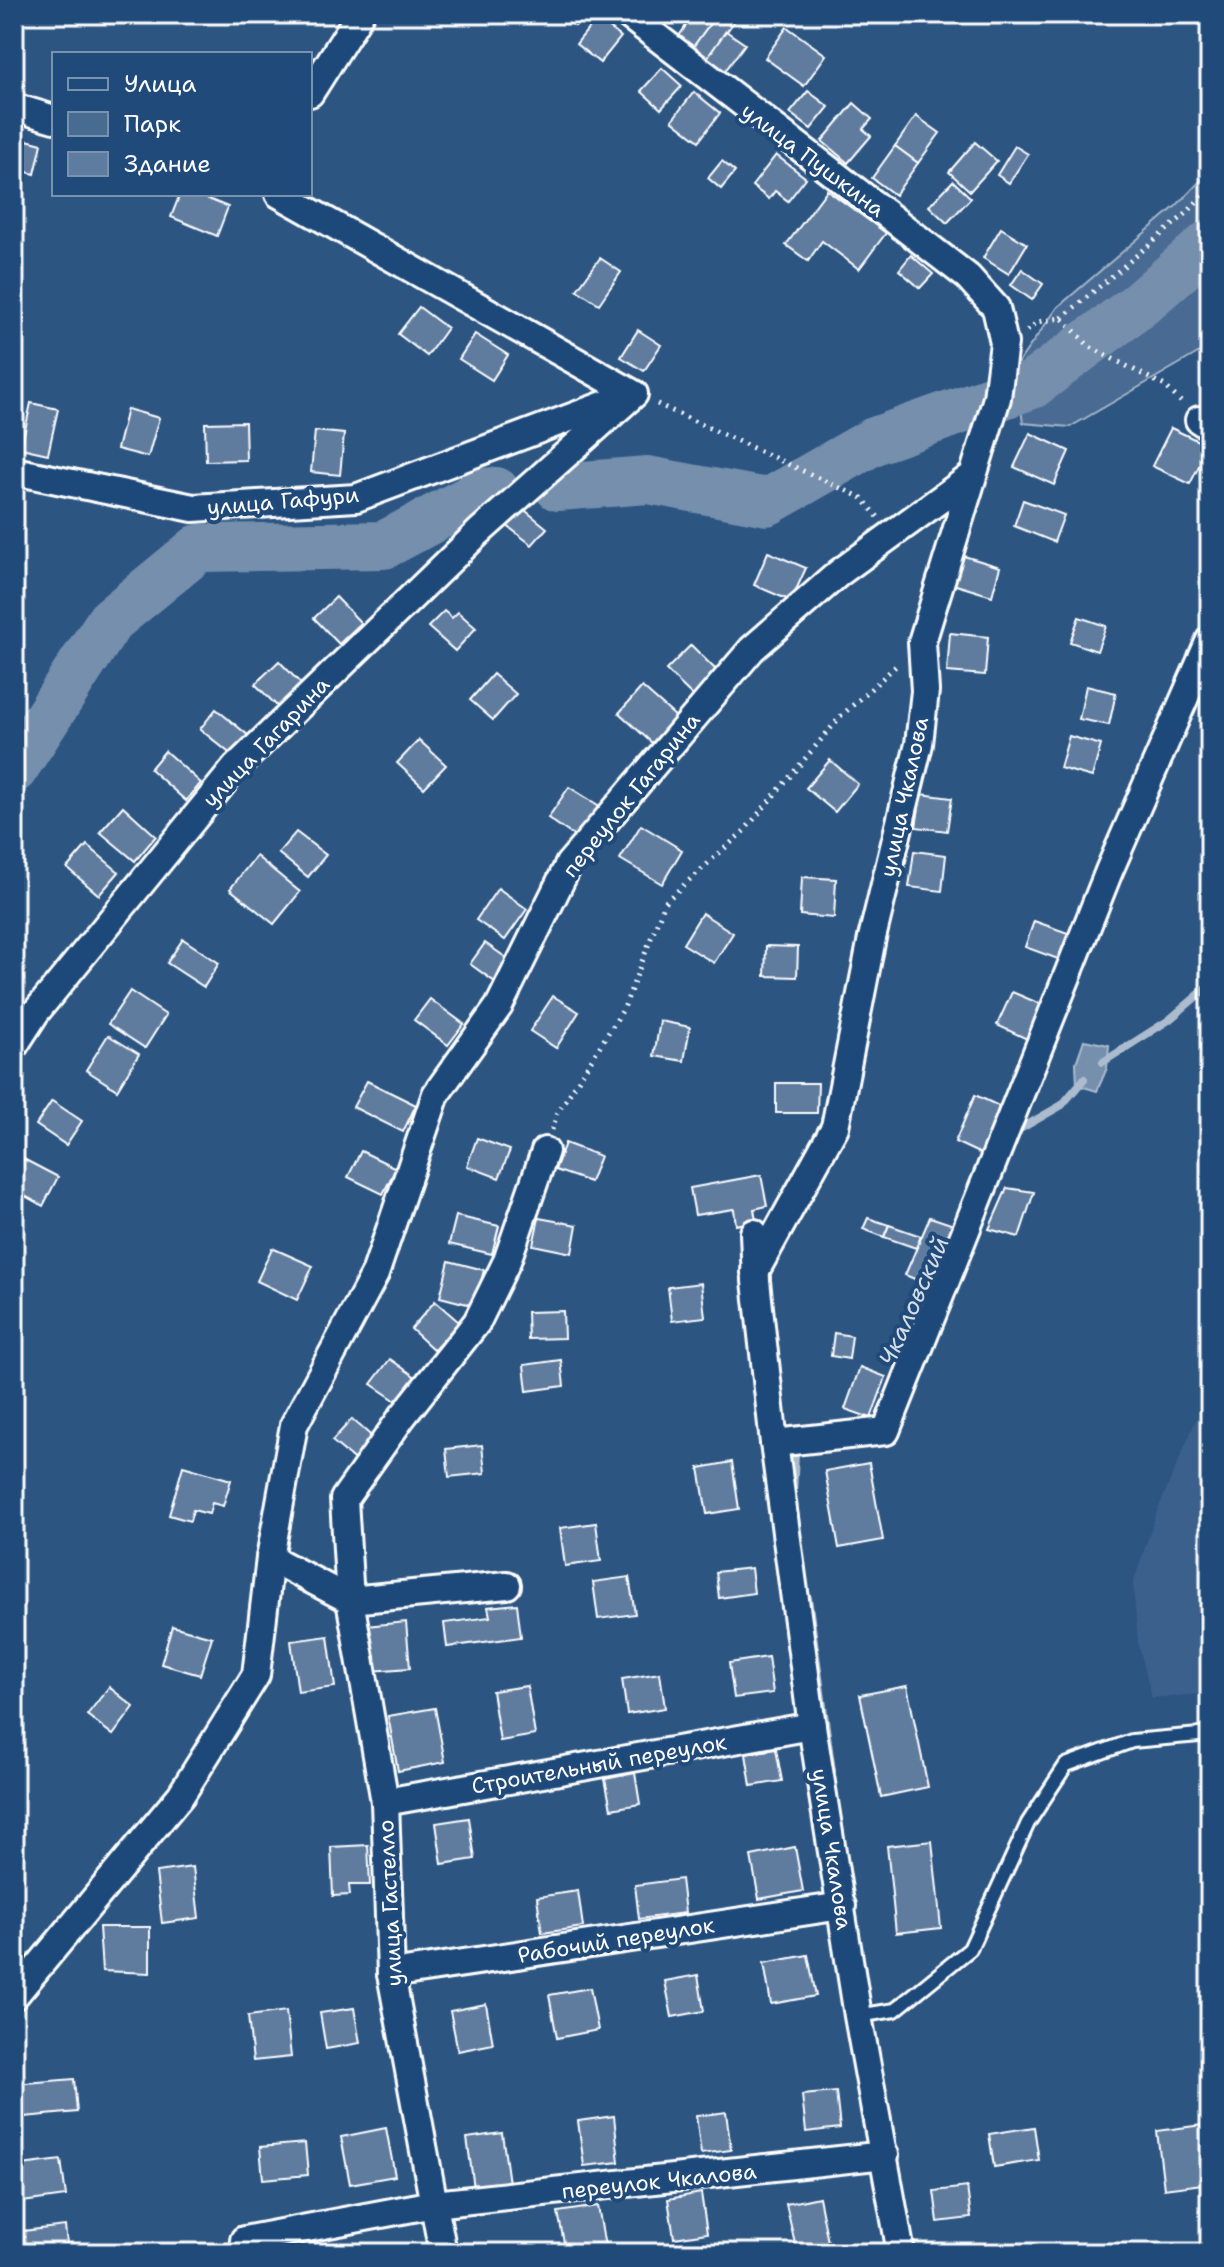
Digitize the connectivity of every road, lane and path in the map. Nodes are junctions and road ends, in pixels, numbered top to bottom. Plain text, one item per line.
1 (360, 14) edge
2 (627, 14) edge
3 (312, 90) edge
4 (14, 107) edge
5 (52, 118) edge
6 (1210, 186) edge
7 (283, 196) edge
8 (996, 308) joint
9 (1062, 318) junction
10 (1003, 355) junction
11 (634, 394) junction
12 (1204, 423) edge
13 (14, 471) edge
14 (972, 476) junction
15 (862, 498) dead end
16 (1210, 640) edge
17 (922, 642) junction
18 (14, 1046) edge
19 (545, 1151) joint
20 (754, 1233) dead end
21 (755, 1272) junction
22 (774, 1443) junction
23 (270, 1558) junction
24 (507, 1585) dead end
25 (350, 1600) junction
26 (812, 1726) junction
27 (1210, 1734) edge
28 (385, 1802) junction
29 (842, 1906) junction
30 (391, 1974) junction
31 (14, 1996) edge
32 (858, 2016) junction
33 (885, 2155) junction
34 (434, 2204) junction
35 (246, 2253) edge
36 (443, 2253) edge
37 (901, 2253) edge

1 - 3 street
2 - 8 street, улица Пушкина
4 - 5 street
6 - 9 path
7 - 11 street
8 - 10 street, улица Чкалова
9 - 10 path
9 - 12 path
10 - 14 street, улица Чкалова
11 - 13 street, улица Гафури
11 - 15 path
11 - 18 street, улица Гагарина
14 - 17 street, улица Чкалова
14 - 23 street, переулок Гагарина
16 - 22 street
17 - 19 path
17 - 21 street, улица Чкалова
19 - 25 street, улица Гастелло
20 - 21 street, улица Чкалова
21 - 22 street, улица Чкалова
22 - 26 street, улица Чкалова
23 - 25 street
23 - 31 street, переулок Гагарина
24 - 25 street
25 - 28 street, улица Гастелло
26 - 28 street, Строительный переулок
26 - 29 street, улица Чкалова
27 - 32 lane
28 - 30 street, улица Гастелло
29 - 30 street, Рабочий переулок
29 - 32 street, улица Чкалова
30 - 34 street, улица Гастелло
32 - 33 street, улица Чкалова
33 - 34 street, переулок Чкалова
33 - 37 street, улица Чкалова
34 - 35 street
34 - 36 street, улица Гастелло

